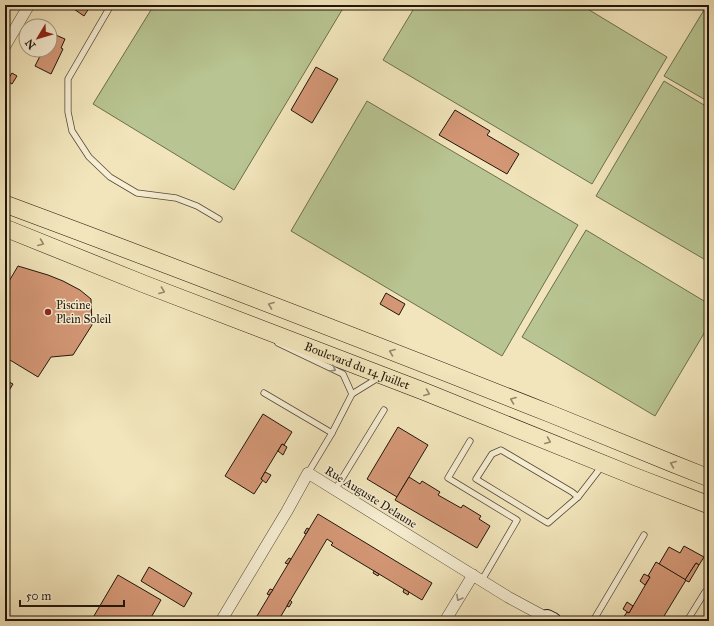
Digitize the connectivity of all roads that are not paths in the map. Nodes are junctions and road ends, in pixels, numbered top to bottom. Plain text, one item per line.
1 (29, 5) edge
2 (111, 5) edge
3 (9, 30) edge
4 (5, 46) edge
5 (5, 204) edge
6 (219, 219) dead end
7 (5, 228) edge
8 (237, 319) junction
9 (382, 375) junction
10 (264, 393) dead end
11 (352, 394) junction
12 (384, 410) dead end
13 (332, 433) junction
14 (470, 441) dead end
15 (604, 464) junction
16 (308, 473) junction
17 (709, 478) edge
18 (335, 490) junction
19 (578, 497) junction
20 (709, 505) edge
21 (644, 535) dead end
22 (477, 577) junction
23 (705, 592) dead end
24 (548, 620) edge
25 (221, 621) edge
26 (445, 621) edge
27 (593, 621) edge
28 (687, 621) edge

1 - 3 street
2 - 6 lane
3 - 4 street
17 -> 5 main road, Boulevard du 14 Juillet
7 -> 8 main road, Boulevard du 14 Juillet
8 - 9 main road, Boulevard du 14 Juillet
8 -> 11 lane
9 - 11 lane
9 -> 15 main road, Boulevard du 14 Juillet
10 - 13 lane
11 - 13 lane
12 - 18 lane
13 - 16 lane
14 - 22 lane
15 - 19 lane
15 - 20 main road, Boulevard du 14 Juillet
16 - 18 street, Rue Auguste Delaune
16 - 25 street, Rue Auguste Delaune
18 - 22 street, Rue Auguste Delaune
19 - 19 lane
21 - 27 lane
22 - 24 street, Rue Auguste Delaune
22 -> 26 street
23 - 28 lane

